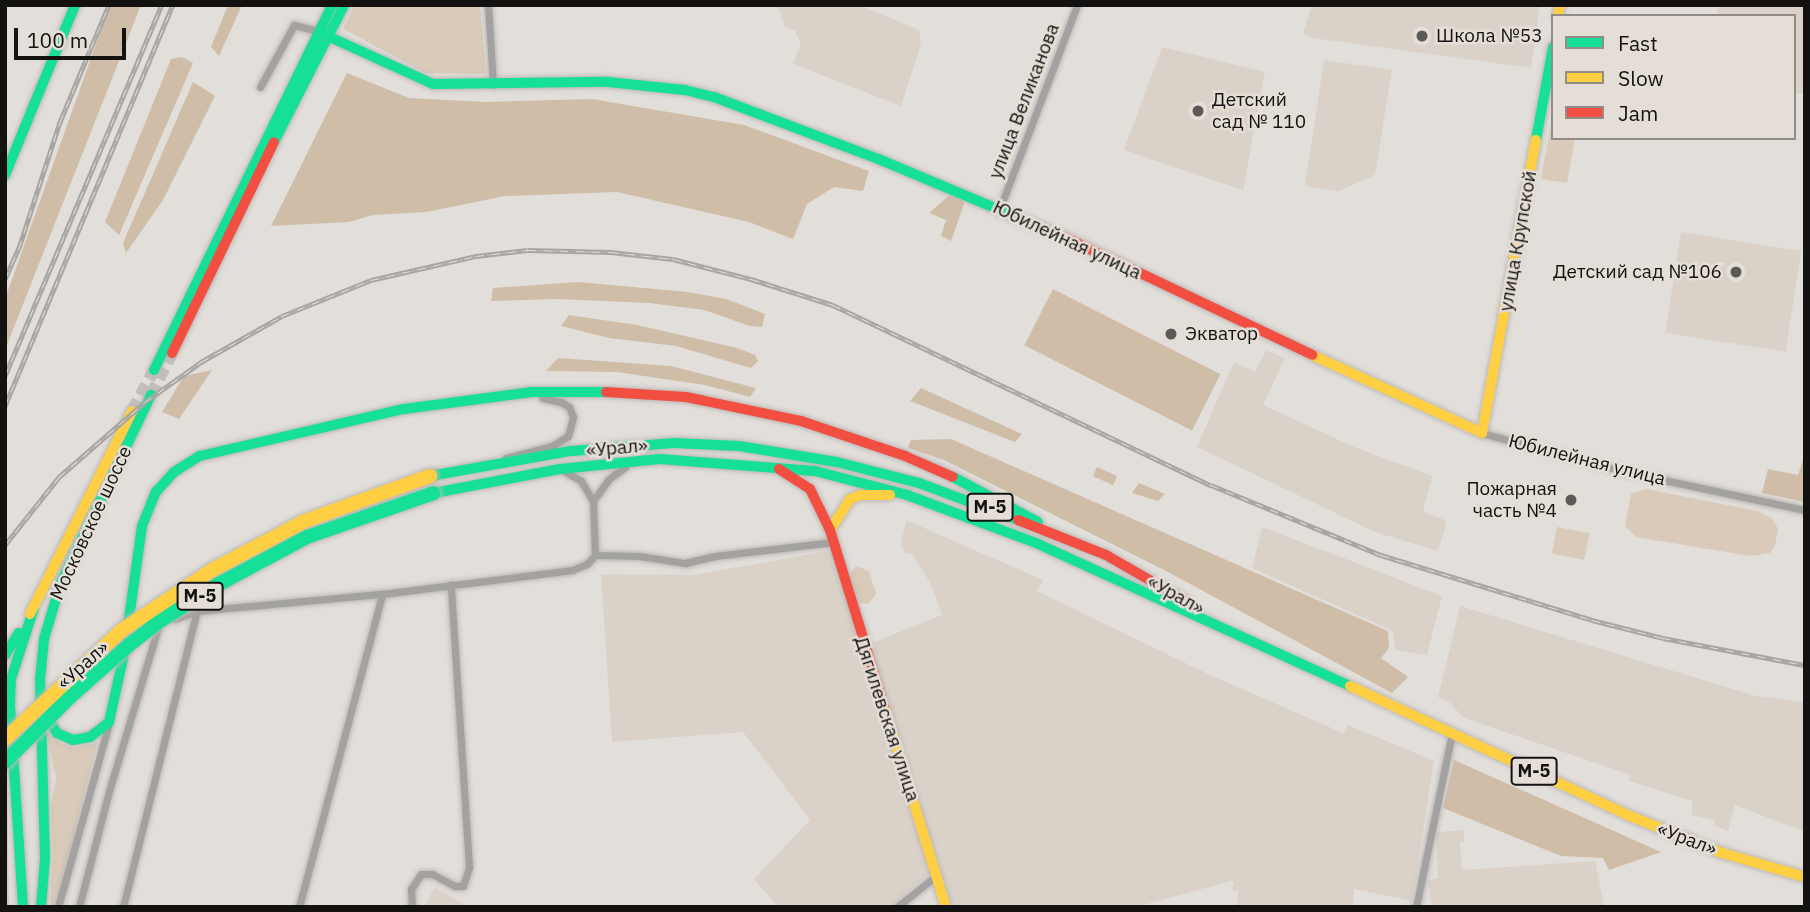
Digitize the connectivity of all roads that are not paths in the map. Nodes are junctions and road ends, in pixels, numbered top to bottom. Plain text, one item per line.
1 (75, 5) edge
2 (332, 5) edge
3 (344, 5) edge
4 (488, 5) edge
5 (1077, 5) edge
6 (323, 34) junction
7 (1551, 58) edge
8 (493, 85) junction
9 (260, 87) dead end
10 (5, 175) edge
11 (1000, 208) junction
12 (172, 354) tunnel mouth
13 (154, 370) tunnel mouth
14 (151, 395) tunnel mouth
15 (517, 395) junction
16 (132, 411) tunnel mouth
17 (1482, 433) junction
18 (493, 463) junction
19 (629, 463) junction
20 (777, 468) junction
21 (560, 469) junction
22 (907, 495) junction
23 (593, 501) junction
24 (1805, 510) edge
25 (1060, 535) junction
26 (831, 536) junction
27 (595, 555) junction
28 (451, 585) junction
29 (382, 594) junction
30 (34, 608) junction
31 (197, 611) junction
32 (1270, 648) junction
33 (5, 655) edge
34 (40, 703) junction
35 (109, 722) junction
36 (1452, 732) junction
37 (5, 739) edge
38 (5, 762) edge
39 (937, 875) junction
40 (1805, 877) edge
41 (23, 907) edge
42 (41, 907) edge
43 (58, 907) edge
44 (79, 907) edge
45 (123, 907) edge
46 (299, 907) edge
47 (412, 907) edge
48 (897, 907) edge
49 (946, 907) edge
50 (1416, 907) edge

1 - 10 main road
2 - 6 main road
3 - 6 main road
4 - 8 street
5 - 11 street, улица Великанова
6 - 8 main road, Юбилейная улица
6 - 9 street
6 - 12 main road
6 - 13 main road
7 - 17 main road, улица Крупской
8 - 11 main road, Юбилейная улица
11 - 17 main road, Юбилейная улица
14 - 34 main road, Московское шоссе
15 - 18 street
15 - 25 main road
15 - 35 main road
16 - 30 main road, Московское шоссе
17 - 24 street, Юбилейная улица
18 - 25 main road, «Урал» / М-5
18 - 37 main road, «Урал» / М-5, bridge
19 - 20 main road, «Урал» / М-5
19 - 21 main road, «Урал» / М-5
19 - 23 street
20 - 22 main road, «Урал» / М-5
20 - 26 main road, Дягилевская улица
21 - 23 street
21 - 38 main road, «Урал» / М-5, bridge
22 - 26 main road
22 - 32 main road, «Урал» / М-5
23 - 27 street
25 - 32 main road, «Урал» / М-5
26 - 27 street
26 - 39 main road, Дягилевская улица
27 - 28 street
28 - 29 street
28 - 47 street
29 - 31 street
29 - 46 street
30 - 33 main road, Московское шоссе
30 - 41 main road
31 - 44 street
31 - 45 street
32 - 36 main road, «Урал» / М-5
34 - 35 main road
34 - 42 main road, Московское шоссе
35 - 43 street
36 - 40 main road, «Урал» / М-5
36 - 50 street
39 - 48 street
39 - 49 main road, Дягилевская улица

